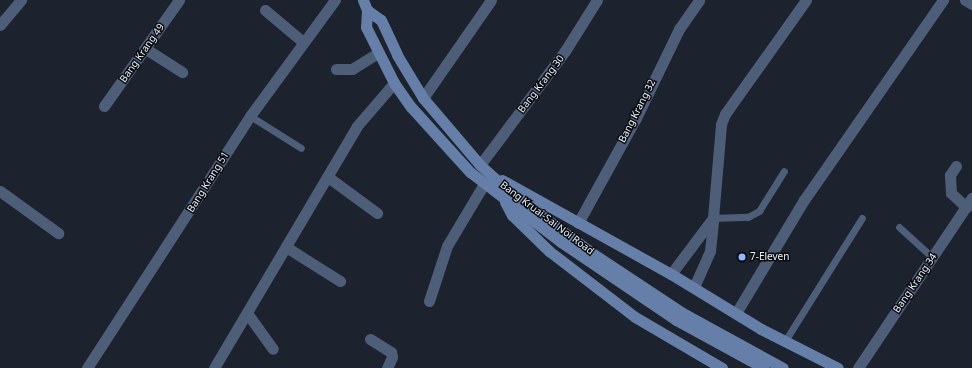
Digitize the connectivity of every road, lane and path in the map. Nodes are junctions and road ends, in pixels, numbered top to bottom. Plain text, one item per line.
1 (21, 0) edge
2 (179, 0) edge
3 (334, 0) edge
4 (491, 0) edge
5 (597, 0) edge
6 (699, 0) edge
7 (806, 0) edge
8 (943, 0) edge
9 (965, 0) edge
10 (972, 4) edge
11 (365, 5) edge
12 (265, 10) dead end
13 (0, 25) edge
14 (303, 42) junction
15 (146, 49) junction
16 (378, 53) junction
17 (336, 69) dead end
18 (182, 72) dead end
19 (394, 83) junction
20 (424, 98) junction
21 (104, 106) dead end
22 (250, 116) junction
23 (301, 148) dead end
24 (480, 165) junction
25 (956, 166) dead end
26 (784, 171) dead end
27 (328, 177) junction
28 (494, 177) junction
29 (484, 184) junction
30 (0, 190) edge
31 (501, 196) junction
32 (972, 198) edge
33 (966, 207) junction
34 (377, 213) dead end
35 (713, 218) junction
36 (862, 218) dead end
37 (578, 223) junction
38 (899, 227) dead end
39 (58, 234) dead end
40 (286, 247) junction
41 (590, 256) junction
42 (932, 256) junction
43 (671, 274) junction
44 (340, 281) dead end
45 (694, 287) junction
46 (429, 301) dead end
47 (247, 313) junction
48 (736, 313) junction
49 (370, 339) dead end
50 (785, 341) junction
51 (273, 349) dead end
52 (87, 368) edge
53 (214, 368) edge
54 (387, 368) edge
55 (722, 368) edge
56 (764, 368) edge
57 (783, 368) edge
58 (838, 368) edge
59 (858, 368) edge

1 - 13 street
2 - 15 street, Bang Krang 49
3 - 14 street, Bang Krang 51
4 - 20 street
5 - 24 street, Bang Krang 30
6 - 37 street, Bang Krang 32
7 - 35 street
8 - 48 street
9 - 10 street
11 - 16 main road, Bang Kruai-Sai Noi Road
11 - 20 main road, Bang Kruai-Sai Noi Road
12 - 14 street
14 - 22 street, Bang Krang 51
15 - 18 street
15 - 21 street, Bang Krang 49
16 - 17 street
16 - 19 main road, Bang Kruai-Sai Noi Road
19 - 27 street
19 - 29 main road, Bang Kruai-Sai Noi Road
20 - 24 main road, Bang Kruai-Sai Noi Road
22 - 23 lane
22 - 52 street, Bang Krang 51
24 - 28 main road, Bang Kruai-Sai Noi Road
25 - 33 street
26 - 35 lane
27 - 34 street
27 - 40 street
28 - 37 main road
28 - 41 main road, Bang Kruai-Sai Noi Road
29 - 31 main road, Bang Kruai-Sai Noi Road
29 - 46 street
30 - 39 street
31 - 41 main road, Bang Kruai-Sai Noi Road
31 - 55 main road
32 - 33 street, Bang Krang 34
33 - 42 street, Bang Krang 34
35 - 43 street
35 - 45 street
36 - 50 lane
37 - 43 main road
38 - 42 lane
40 - 44 street
40 - 47 street
41 - 56 main road, Bang Kruai-Sai Noi Road
41 - 57 main road, Bang Kruai-Sai Noi Road
42 - 59 street, Bang Krang 34
43 - 45 main road
45 - 48 main road
47 - 51 street
47 - 53 street
48 - 50 main road
49 - 54 street
50 - 58 main road

